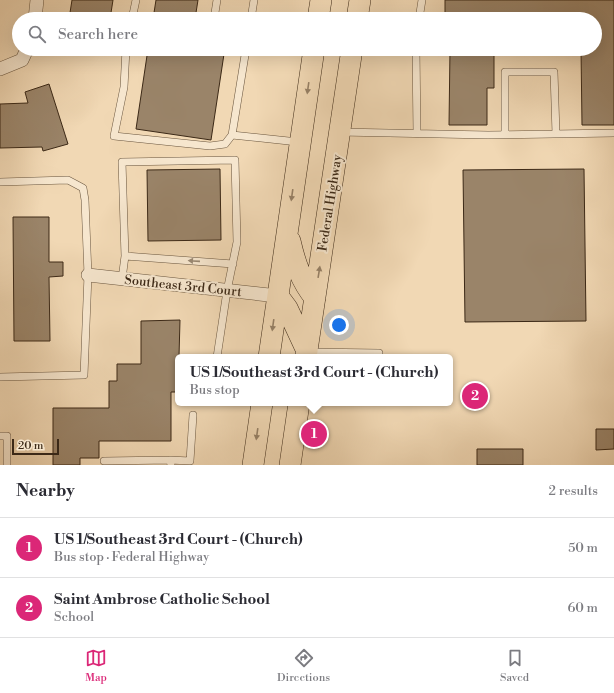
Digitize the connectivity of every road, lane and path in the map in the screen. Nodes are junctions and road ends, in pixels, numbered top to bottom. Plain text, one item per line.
1 (37, 0) edge
2 (136, 0) edge
3 (218, 0) edge
4 (254, 0) edge
5 (321, 0) edge
6 (360, 0) edge
7 (422, 0) edge
8 (36, 12) edge
9 (133, 12) edge
10 (215, 12) edge
11 (252, 12) edge
12 (319, 12) edge
13 (358, 12) edge
14 (420, 12) edge
15 (21, 56) edge
16 (126, 56) edge
17 (245, 56) edge
18 (313, 56) edge
19 (351, 56) edge
20 (416, 56) edge
21 (0, 69) edge
22 (340, 132) junction
23 (614, 133) edge
24 (417, 134) junction
25 (556, 134) junction
26 (232, 135) junction
27 (505, 135) junction
28 (300, 143) junction
29 (0, 182) edge
30 (287, 231) junction
31 (125, 256) junction
32 (233, 264) junction
33 (88, 275) junction
34 (122, 279) junction
35 (227, 291) junction
36 (278, 296) junction
37 (315, 298) junction
38 (379, 353) dead end
39 (217, 354) edge
40 (269, 354) edge
41 (306, 354) edge
42 (0, 377) edge
43 (262, 406) edge
44 (299, 406) edge
45 (193, 415) dead end
46 (0, 436) edge
47 (104, 461) dead end
48 (171, 463) edge
49 (7, 465) edge
50 (253, 465) edge
51 (290, 465) edge

1 - 8 street
2 - 9 lane
3 - 10 lane
4 - 11 lane
5 - 12 main road
6 - 13 main road
7 - 14 lane
15 - 21 street
16 - 26 lane
17 - 26 lane
18 -> 28 main road
19 - 22 main road, Federal Highway
20 - 24 lane
22 - 24 lane
37 -> 22 main road, Federal Highway
23 - 25 lane
24 - 27 lane
25 - 27 lane
25 - 27 lane
26 - 28 lane
28 -> 30 main road
29 - 33 lane
30 - 36 main road
30 - 37 main road
32 -> 31 lane
31 - 32 lane
31 - 34 lane
32 - 35 lane
33 - 34 street, Southeast 3rd Court
33 - 42 lane
34 - 35 street, Southeast 3rd Court
35 - 36 street, Southeast 3rd Court
35 - 39 lane
36 -> 40 main road
36 - 41 main road
37 - 41 main road, Federal Highway
38 - 41 lane
43 -> 50 main road
44 - 51 main road
45 - 48 lane
46 - 49 lane
47 - 48 lane

